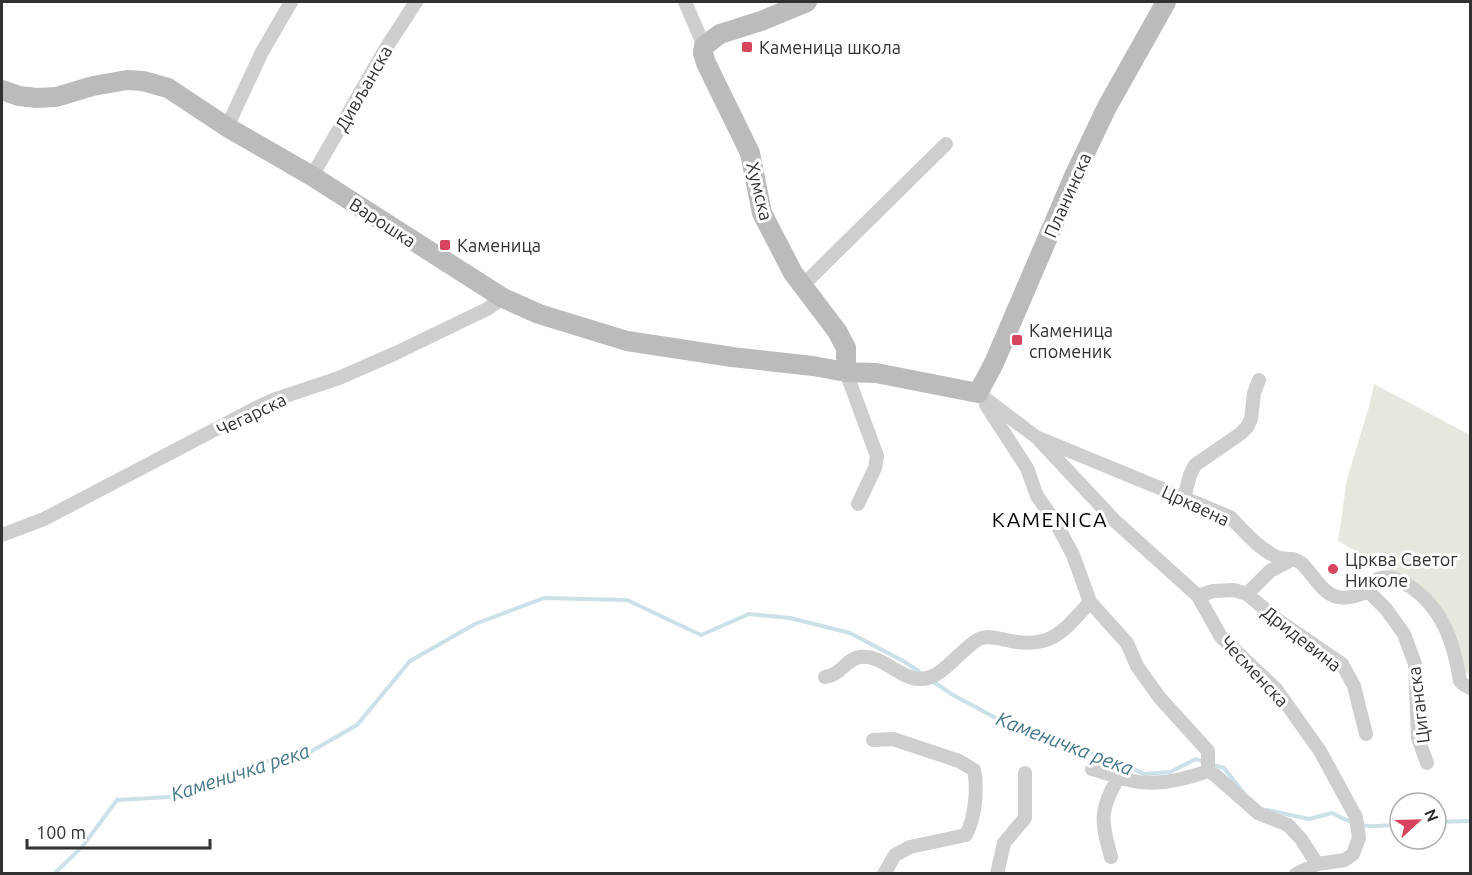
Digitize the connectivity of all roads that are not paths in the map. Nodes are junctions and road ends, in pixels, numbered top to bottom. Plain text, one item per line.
1 (291, 2) edge
2 (416, 2) edge
3 (685, 2) edge
4 (807, 2) edge
5 (1166, 2) edge
6 (704, 46) junction
7 (2, 90) edge
8 (227, 127) junction
9 (946, 144) dead end
10 (312, 176) junction
11 (802, 286) junction
12 (502, 298) junction
13 (846, 372) junction
14 (1259, 380) dead end
15 (978, 393) junction
16 (1036, 436) junction
17 (1184, 498) junction
18 (858, 504) dead end
19 (2, 535) edge
20 (1294, 558) junction
21 (1368, 590) junction
22 (1247, 594) junction
23 (1198, 596) junction
24 (1090, 602) junction
25 (825, 677) dead end
26 (1470, 688) edge
27 (1365, 734) dead end
28 (873, 740) dead end
29 (1427, 763) dead end
30 (1092, 769) dead end
31 (1208, 771) junction
32 (1025, 773) dead end
33 (1119, 777) junction
34 (1111, 857) dead end
35 (1317, 864) junction
36 (884, 873) edge
37 (997, 873) edge
38 (1296, 873) edge

1 - 8 street
2 - 10 street, Дивљанска
3 - 6 street, Хумска
4 - 6 street
5 - 15 street, Планинска
6 - 11 street, Хумска
7 - 8 street, Варошка
8 - 10 street, Варошка
9 - 11 street
10 - 12 street, Варошка
11 - 13 street, Хумска
12 - 13 street, Варошка
12 - 19 street, Чегарска
13 - 15 street, Црквена
13 - 18 street
14 - 17 street
15 - 16 street, Црквена
15 - 24 street
16 - 17 street, Црквена
16 - 23 street, Чесменска
17 - 20 street, Црквена
20 - 21 street, Црквена
20 - 22 street
21 - 26 street, Црквена
21 - 29 street, Циганска
22 - 23 street, Дридевина
22 - 27 street, Дридевина
23 - 35 street, Чесменска
24 - 25 street
24 - 31 street
28 - 36 street
30 - 33 street
31 - 33 street
31 - 35 street
32 - 37 street
33 - 34 street
35 - 38 street

